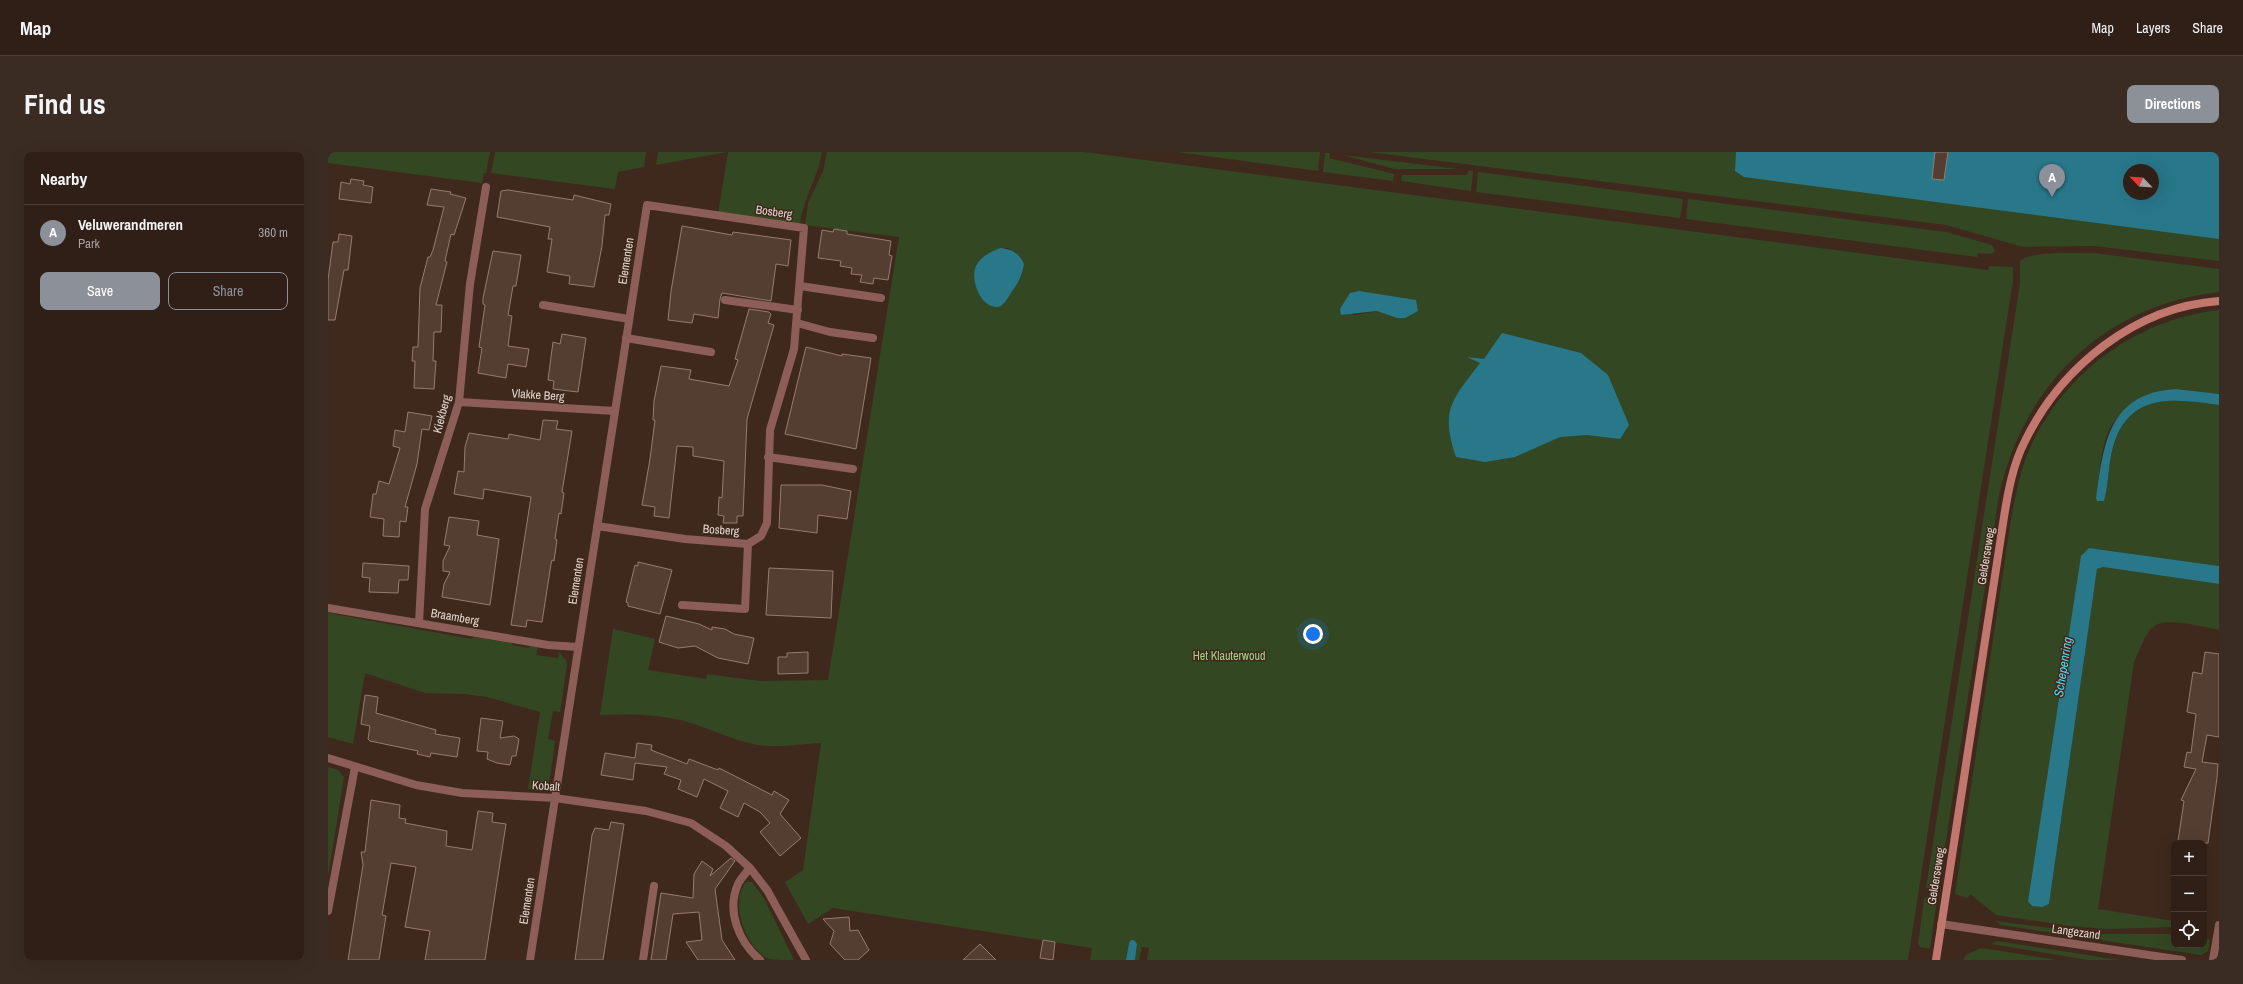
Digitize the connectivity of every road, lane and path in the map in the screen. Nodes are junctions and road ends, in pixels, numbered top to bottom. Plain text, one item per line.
1 (486, 187) dead end
2 (647, 205) joint
3 (800, 286) junction
4 (881, 298) dead end
5 (725, 300) dead end
6 (2219, 301) edge
7 (543, 305) dead end
8 (798, 310) junction
9 (629, 319) junction
10 (797, 323) junction
11 (626, 338) junction
12 (873, 338) dead end
13 (712, 352) dead end
14 (459, 402) junction
15 (615, 411) junction
16 (768, 457) junction
17 (853, 469) dead end
18 (597, 526) junction
19 (748, 544) junction
20 (682, 605) dead end
21 (328, 608) edge
22 (418, 623) junction
23 (578, 648) junction
24 (328, 758) edge
25 (355, 767) junction
26 (555, 798) junction
27 (750, 868) junction
28 (654, 886) dead end
29 (328, 911) edge
30 (1941, 924) junction
31 (2219, 926) edge
32 (2218, 937) edge
33 (530, 960) edge
34 (643, 960) edge
35 (760, 960) edge
36 (806, 960) edge
37 (1936, 960) edge
38 (2182, 960) edge
39 (2213, 960) edge

1 - 14 street, Kiekberg
2 - 3 street, Bosberg
2 - 9 street, Elementen
3 - 4 street
3 - 8 street, Bosberg
5 - 8 street
6 - 30 street, Gelderseweg
7 - 9 street
8 - 10 street, Bosberg
9 - 11 street, Elementen
10 - 12 street
10 - 16 street, Bosberg
11 - 13 street
11 - 15 street, Elementen
14 - 15 street, Vlakke Berg
14 - 22 street, Kiekberg
15 - 18 street, Elementen
16 - 17 street
16 - 19 street, Bosberg
18 - 19 street, Bosberg
18 - 23 street, Elementen
19 - 20 street
21 - 22 street, Braamberg
22 - 23 street, Braamberg
23 - 26 street, Elementen
24 - 25 street, Kobalt
25 - 26 street, Kobalt
25 - 29 street
26 - 27 street, Kobalt
26 - 33 street, Elementen
27 - 35 street
27 - 36 street, Kobalt
28 - 34 street
30 - 37 street, Gelderseweg
30 - 38 street, Langezand
31 - 32 street
32 - 39 street

